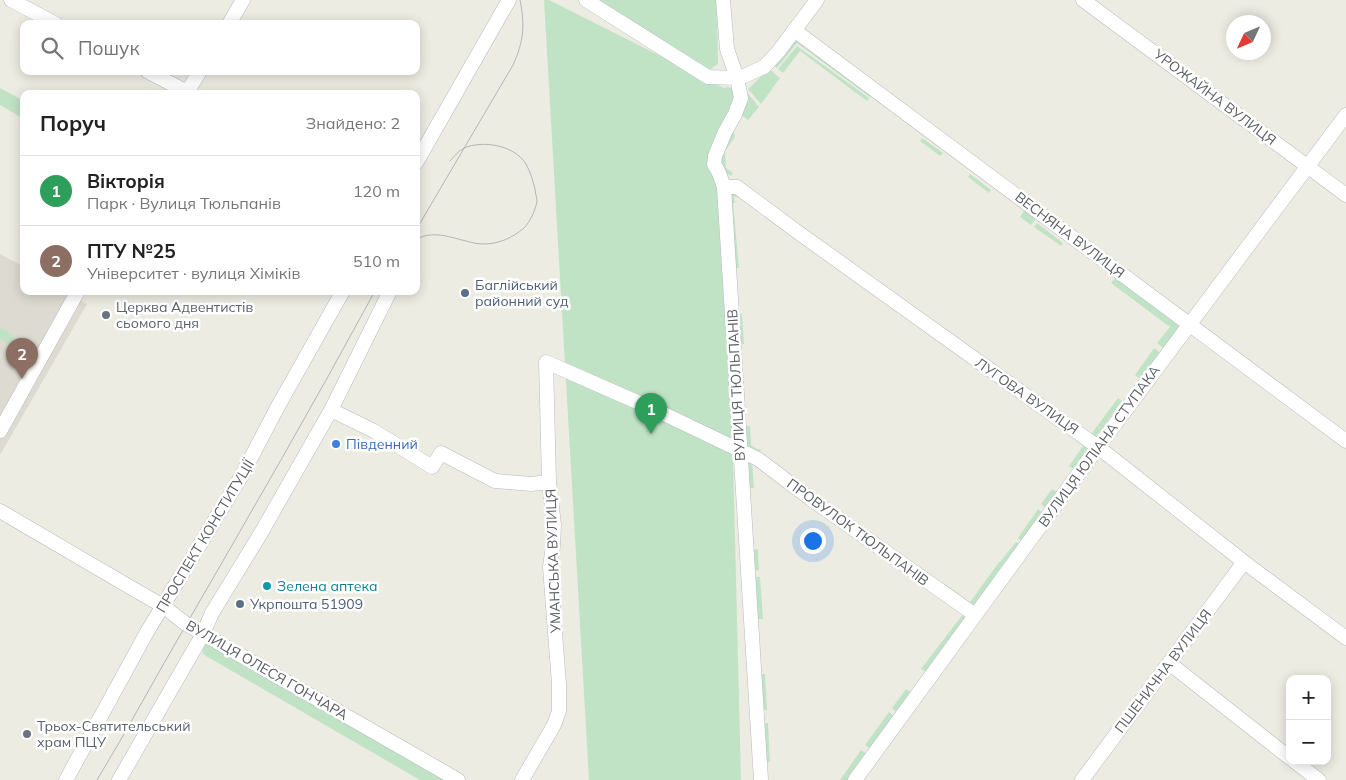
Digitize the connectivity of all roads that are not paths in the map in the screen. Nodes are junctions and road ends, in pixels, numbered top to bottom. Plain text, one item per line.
1 (11, 0) edge
2 (243, 0) edge
3 (586, 0) edge
4 (723, 0) edge
5 (817, 0) edge
6 (1083, 0) edge
7 (509, 2) edge
8 (48, 20) edge
9 (231, 20) edge
10 (794, 30) junction
11 (155, 75) edge
12 (198, 75) edge
13 (740, 77) junction
14 (182, 90) edge
15 (189, 90) edge
16 (1346, 115) edge
17 (420, 156) edge
18 (1308, 166) junction
19 (724, 187) junction
20 (1346, 195) edge
21 (76, 295) edge
22 (341, 295) edge
23 (388, 295) edge
24 (1190, 324) junction
25 (546, 362) joint
26 (331, 410) junction
27 (0, 431) edge
28 (1346, 441) edge
29 (1098, 447) junction
30 (740, 451) junction
31 (550, 482) junction
32 (0, 511) edge
33 (1244, 562) junction
34 (163, 606) junction
35 (975, 615) junction
36 (203, 634) junction
37 (1346, 638) edge
38 (1169, 663) junction
39 (1286, 755) edge
40 (1298, 765) edge
41 (1309, 777) edge
42 (66, 780) edge
43 (119, 780) edge
44 (458, 780) edge
45 (522, 780) edge
46 (761, 780) edge
47 (855, 780) edge
48 (1082, 780) edge

1 - 8 street
2 - 9 street
3 - 13 street
4 - 13 street, ВУЛИЦЯ ТЮЛЬПАНІВ
5 - 10 street
6 - 18 street, УРОЖАЙНА ВУЛИЦЯ
7 - 17 street
10 - 13 street
10 - 24 street, ВЕСНЯНА ВУЛИЦЯ
11 - 14 street
12 - 15 street
13 - 19 street, ВУЛИЦЯ ТЮЛЬПАНІВ
16 - 18 street, ВУЛИЦЯ ЮЛІАНА СТУПАКА
18 - 20 street, УРОЖАЙНА ВУЛИЦЯ
18 - 24 street, ВУЛИЦЯ ЮЛІАНА СТУПАКА
19 - 29 street, ЛУГОВА ВУЛИЦЯ
19 - 30 street, ВУЛИЦЯ ТЮЛЬПАНІВ
21 - 27 street
22 - 34 street, ПРОСПЕКТ КОНСТИТУЦІЇ
23 - 26 street
24 - 28 street, ВЕСНЯНА ВУЛИЦЯ
24 - 29 street, ВУЛИЦЯ ЮЛІАНА СТУПАКА
25 - 30 street, ПРОВУЛОК ТЮЛЬПАНІВ
25 - 31 street, УМАНСЬКА ВУЛИЦЯ
26 - 31 street
26 - 36 street
29 - 33 street, ЛУГОВА ВУЛИЦЯ
29 - 35 street, ВУЛИЦЯ ЮЛІАНА СТУПАКА
30 - 35 street, ПРОВУЛОК ТЮЛЬПАНІВ
30 - 46 street, ВУЛИЦЯ ТЮЛЬПАНІВ
31 - 45 street, УМАНСЬКА ВУЛИЦЯ
32 - 34 street, ВУЛИЦЯ ОЛЕСЯ ГОНЧАРА
33 - 37 street, ЛУГОВА ВУЛИЦЯ
33 - 38 street, ПШЕНИЧНА ВУЛИЦЯ
34 - 36 street, ВУЛИЦЯ ОЛЕСЯ ГОНЧАРА
34 - 42 street, ПРОСПЕКТ КОНСТИТУЦІЇ
35 - 47 street, ВУЛИЦЯ ЮЛІАНА СТУПАКА
36 - 43 street
36 - 44 street, ВУЛИЦЯ ОЛЕСЯ ГОНЧАРА
38 - 39 street
38 - 48 street, ПШЕНИЧНА ВУЛИЦЯ
40 - 41 street

